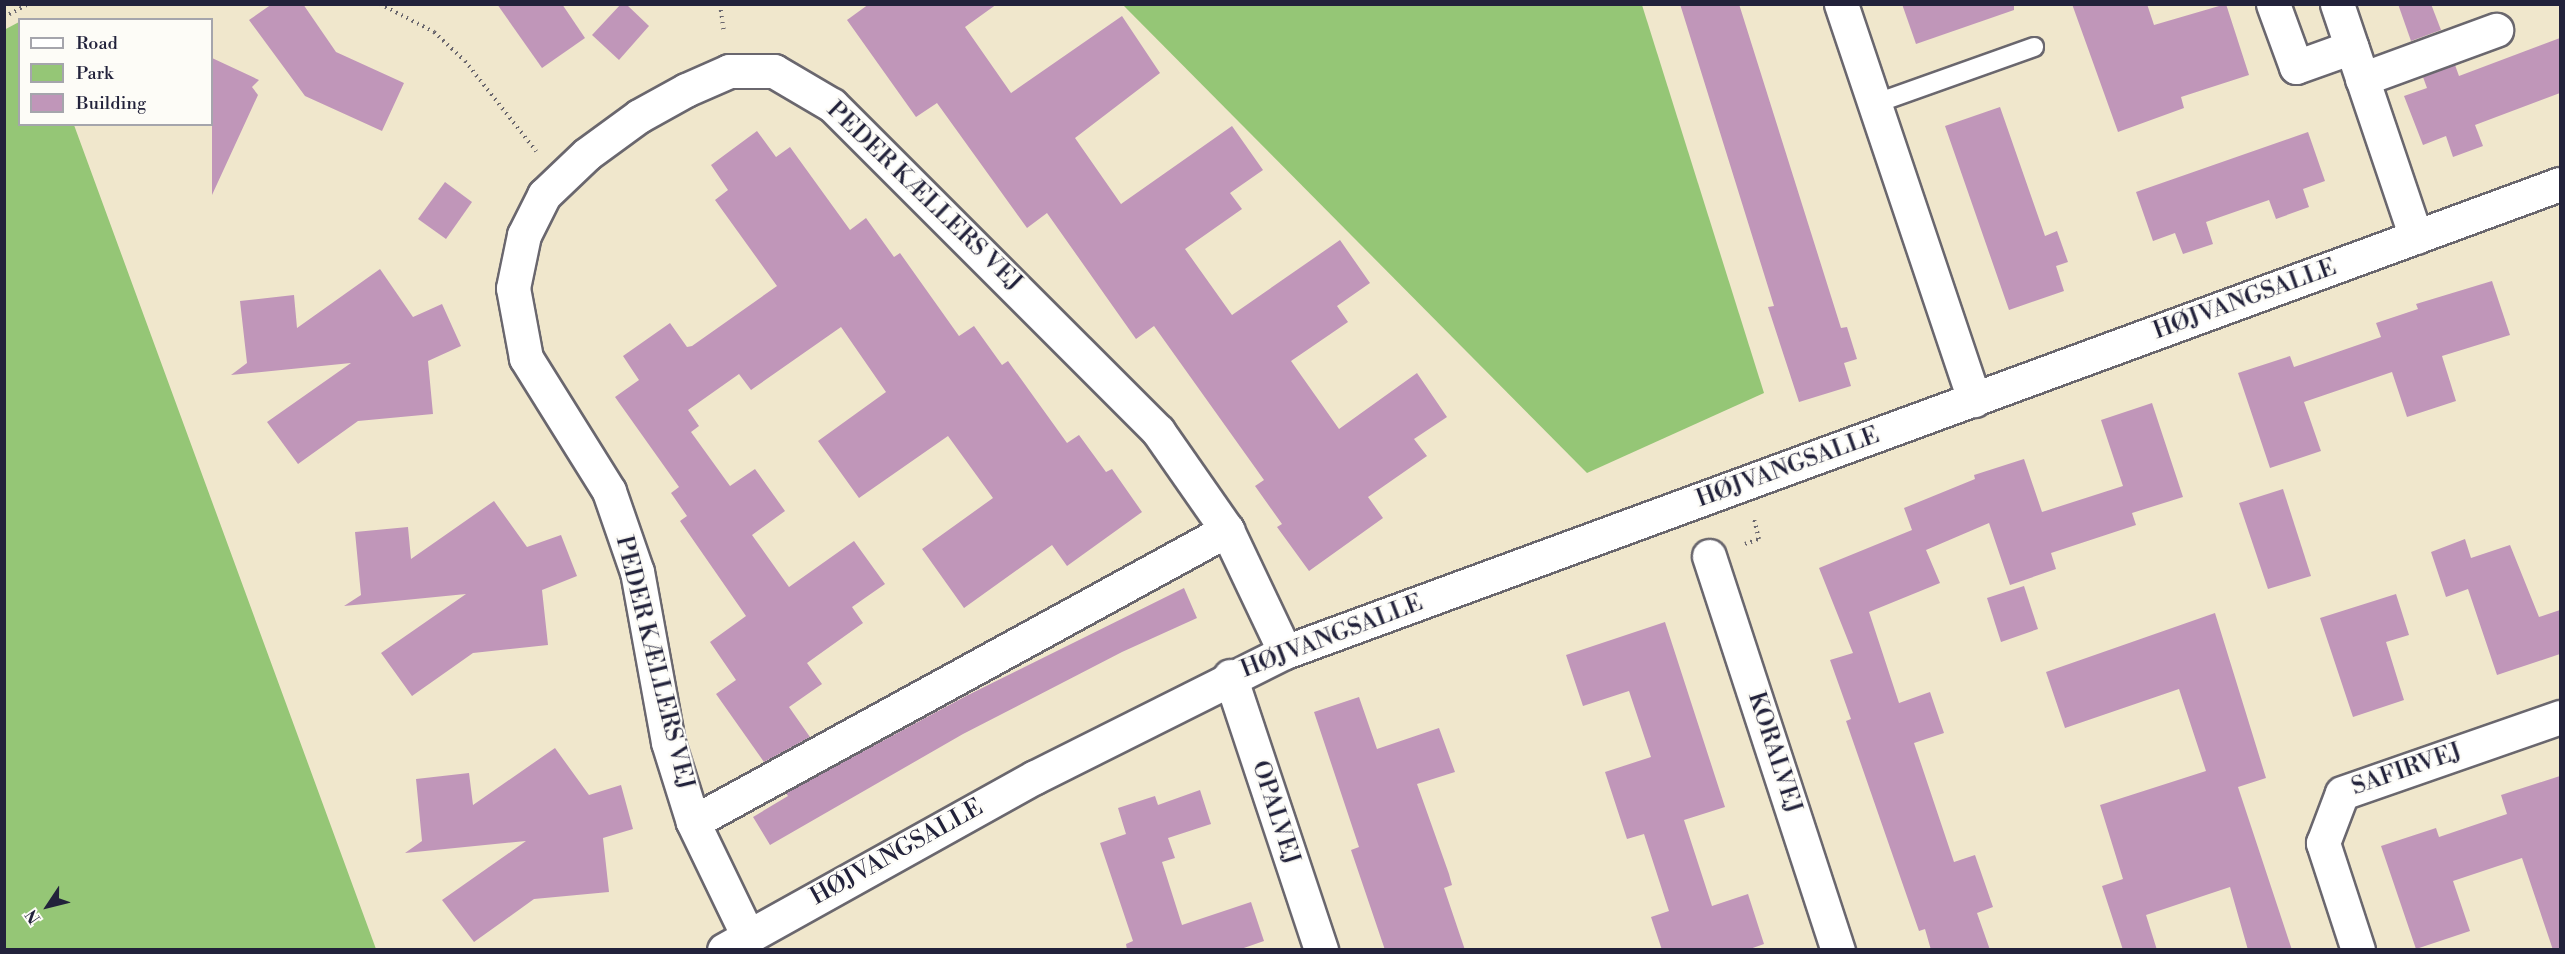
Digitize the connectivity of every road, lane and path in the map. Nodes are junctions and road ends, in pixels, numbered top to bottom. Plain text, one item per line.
1 (28, 4) edge
2 (380, 4) edge
3 (1841, 4) edge
4 (2273, 4) edge
5 (2337, 4) edge
6 (4, 17) edge
7 (2496, 30) dead end
8 (2034, 47) dead end
9 (2352, 47) junction
10 (2362, 79) junction
11 (1874, 104) junction
12 (560, 180) junction
13 (2560, 184) edge
14 (2416, 237) junction
15 (1974, 400) junction
16 (1745, 484) junction
17 (1227, 530) junction
18 (1709, 556) joint
19 (1285, 652) junction
20 (1230, 676) junction
21 (2560, 717) edge
22 (693, 822) junction
23 (736, 943) edge
24 (1321, 950) edge
25 (1838, 950) edge
26 (2358, 950) edge

1 - 6 path
2 - 12 path
3 - 11 street
4 - 9 street
5 - 9 street
7 - 10 street
8 - 11 lane
9 - 10 street
10 - 14 street
11 - 15 street
12 - 17 street, PEDER KÆLLERS VEJ
12 - 22 street, PEDER KÆLLERS VEJ
13 - 14 street, HØJVANGSALLE
14 - 15 street, HØJVANGSALLE
15 - 16 street, HØJVANGSALLE
16 - 18 path
16 - 19 street, HØJVANGSALLE
17 - 19 street, PEDER KÆLLERS VEJ
17 - 22 street, PEDER KÆLLERS VEJ
18 - 25 street, KORALVEJ
19 - 20 street, HØJVANGSALLE
20 - 23 street, HØJVANGSALLE
20 - 24 street, OPALVEJ
21 - 26 street, SAFIRVEJ
22 - 23 street, PEDER KÆLLERS VEJ

